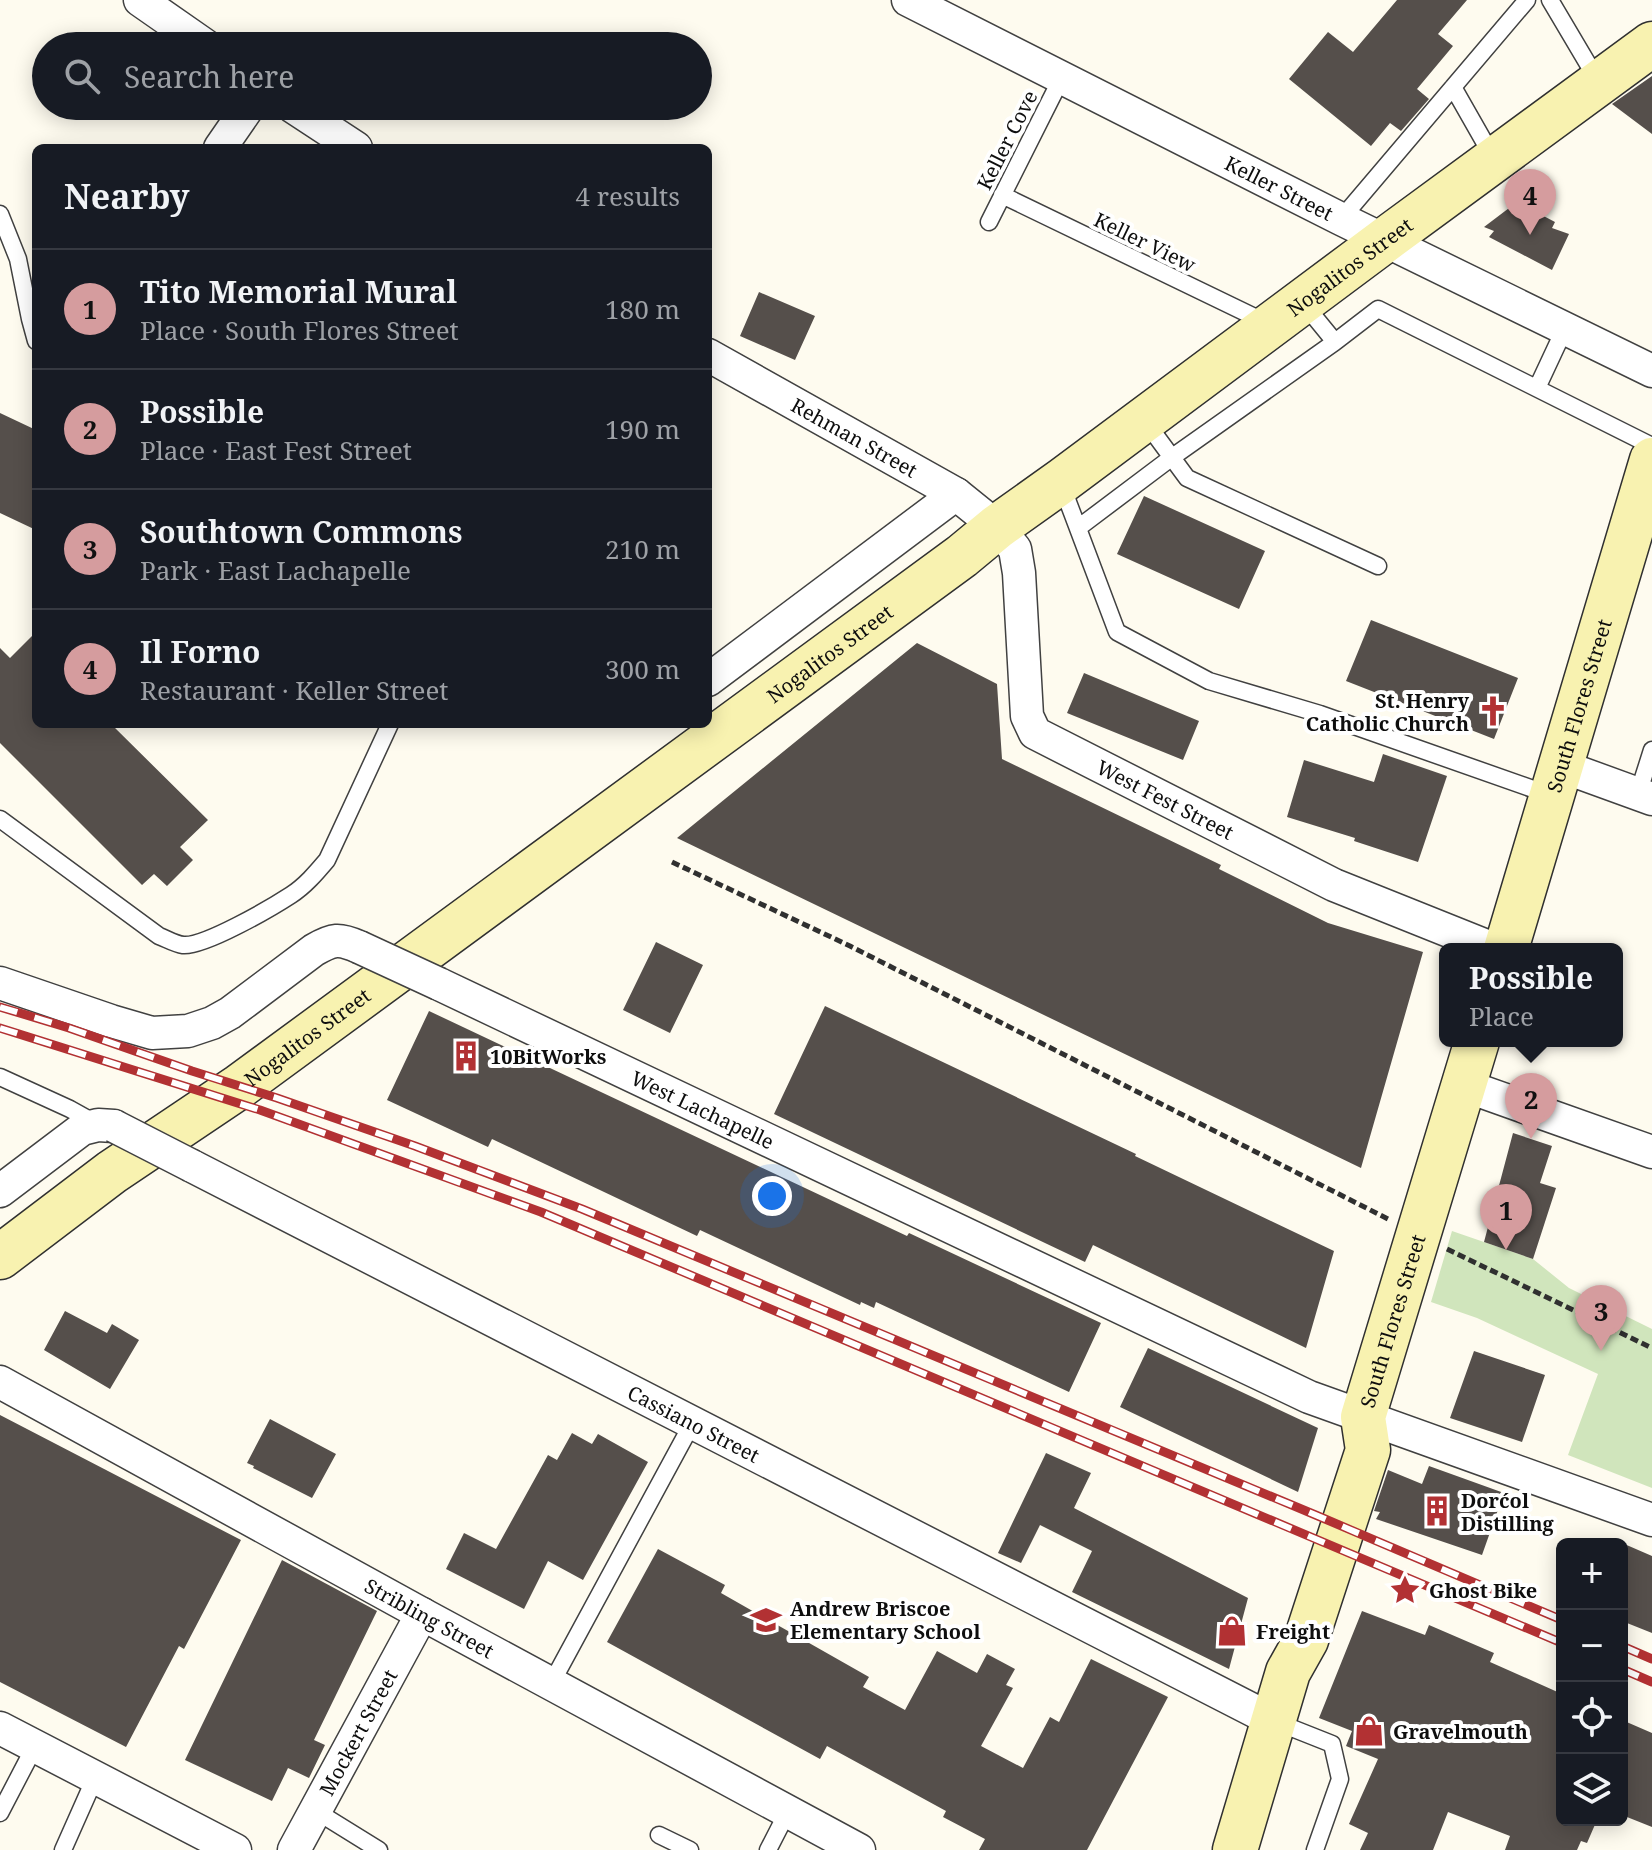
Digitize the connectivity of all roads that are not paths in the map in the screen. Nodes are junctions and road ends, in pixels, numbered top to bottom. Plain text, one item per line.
1 (140, 0) edge
2 (908, 0) edge
3 (1527, 0) edge
4 (1550, 0) edge
5 (186, 32) edge
6 (1652, 44) edge
7 (1062, 77) junction
8 (1599, 83) junction
9 (1453, 87) junction
10 (239, 120) edge
11 (313, 120) edge
12 (223, 144) edge
13 (350, 144) edge
14 (1494, 159) junction
15 (1002, 195) junction
16 (0, 214) edge
17 (1341, 219) junction
18 (989, 222) dead end
19 (1385, 240) junction
20 (1286, 313) junction
21 (32, 323) edge
22 (1565, 328) junction
23 (1335, 342) junction
24 (712, 357) edge
25 (1652, 371) edge
26 (1537, 388) junction
27 (1144, 420) junction
28 (1652, 446) edge
29 (1171, 458) junction
30 (1652, 460) edge
31 (1063, 480) junction
32 (956, 494) junction
33 (997, 527) junction
34 (1078, 528) junction
35 (1378, 566) dead end
36 (712, 677) edge
37 (388, 728) edge
38 (1652, 750) edge
39 (1556, 781) junction
40 (1645, 796) edge
41 (0, 819) edge
42 (1479, 943) edge
43 (1508, 943) edge
44 (0, 983) edge
45 (1475, 1047) edge
46 (0, 1077) edge
47 (1463, 1085) junction
48 (106, 1125) junction
49 (1652, 1152) edge
50 (0, 1191) edge
51 (0, 1257) edge
52 (0, 1382) edge
53 (1363, 1417) junction
54 (693, 1422) junction
55 (1652, 1520) edge
56 (422, 1614) junction
57 (551, 1684) junction
58 (1274, 1721) junction
59 (0, 1728) edge
60 (35, 1746) junction
61 (95, 1778) junction
62 (316, 1811) junction
63 (788, 1811) junction
64 (0, 1813) edge
65 (659, 1835) dead end
66 (224, 1848) edge
67 (63, 1850) edge
68 (294, 1850) edge
69 (379, 1850) edge
70 (690, 1850) edge
71 (768, 1850) edge
72 (859, 1850) edge
73 (1235, 1850) edge
74 (1315, 1850) edge

1 - 5 street
2 - 7 street, Keller Street
3 - 9 lane
4 - 8 lane
6 - 8 main road, Nogalitos Street
7 - 15 lane, Keller Cove
7 - 17 street, Keller Street
8 - 14 main road, Nogalitos Street
9 - 14 lane
9 - 17 lane
10 - 12 street
11 - 13 street
14 - 19 main road, Nogalitos Street
15 - 18 lane, Keller Cove
15 - 20 lane, Keller View
16 - 21 lane
17 - 19 street, Keller Street
19 - 20 main road, Nogalitos Street
19 - 22 street, Keller Street
20 - 23 lane
20 - 27 main road, Nogalitos Street
22 - 25 street, Keller Street
22 - 26 lane
23 - 26 lane
23 - 29 lane
24 - 32 street, Rehman Street
26 - 28 lane
27 - 29 lane
27 - 31 main road, Nogalitos Street
29 - 34 lane
29 - 35 lane
30 - 39 main road, South Flores Street
31 - 33 main road, Nogalitos Street
31 - 34 lane
32 - 33 street, Rehman Street
32 - 36 street
33 - 42 street, West Fest Street
33 - 51 main road, Nogalitos Street
34 - 39 lane
37 - 41 lane
38 - 40 lane
39 - 40 street
39 - 43 main road, South Flores Street
44 - 53 street, West Lachapelle, bridge
45 - 47 main road, South Flores Street
46 - 48 lane
47 - 49 street
47 - 53 main road, South Flores Street
48 - 50 street
48 - 54 street, Cassiano Street, bridge
52 - 56 street, Stribling Street
53 - 55 street, West Lachapelle
53 - 58 main road, South Flores Street
54 - 57 lane
54 - 58 street, Cassiano Street
56 - 57 street, Stribling Street
56 - 62 street, Mockert Street
57 - 63 street, Stribling Street
58 - 73 main road, South Flores Street
58 - 74 lane
59 - 60 street
60 - 61 street
60 - 64 lane
61 - 66 street
61 - 67 lane
62 - 68 street, Mockert Street
62 - 69 lane
63 - 71 lane
63 - 72 street, Stribling Street
65 - 70 lane

